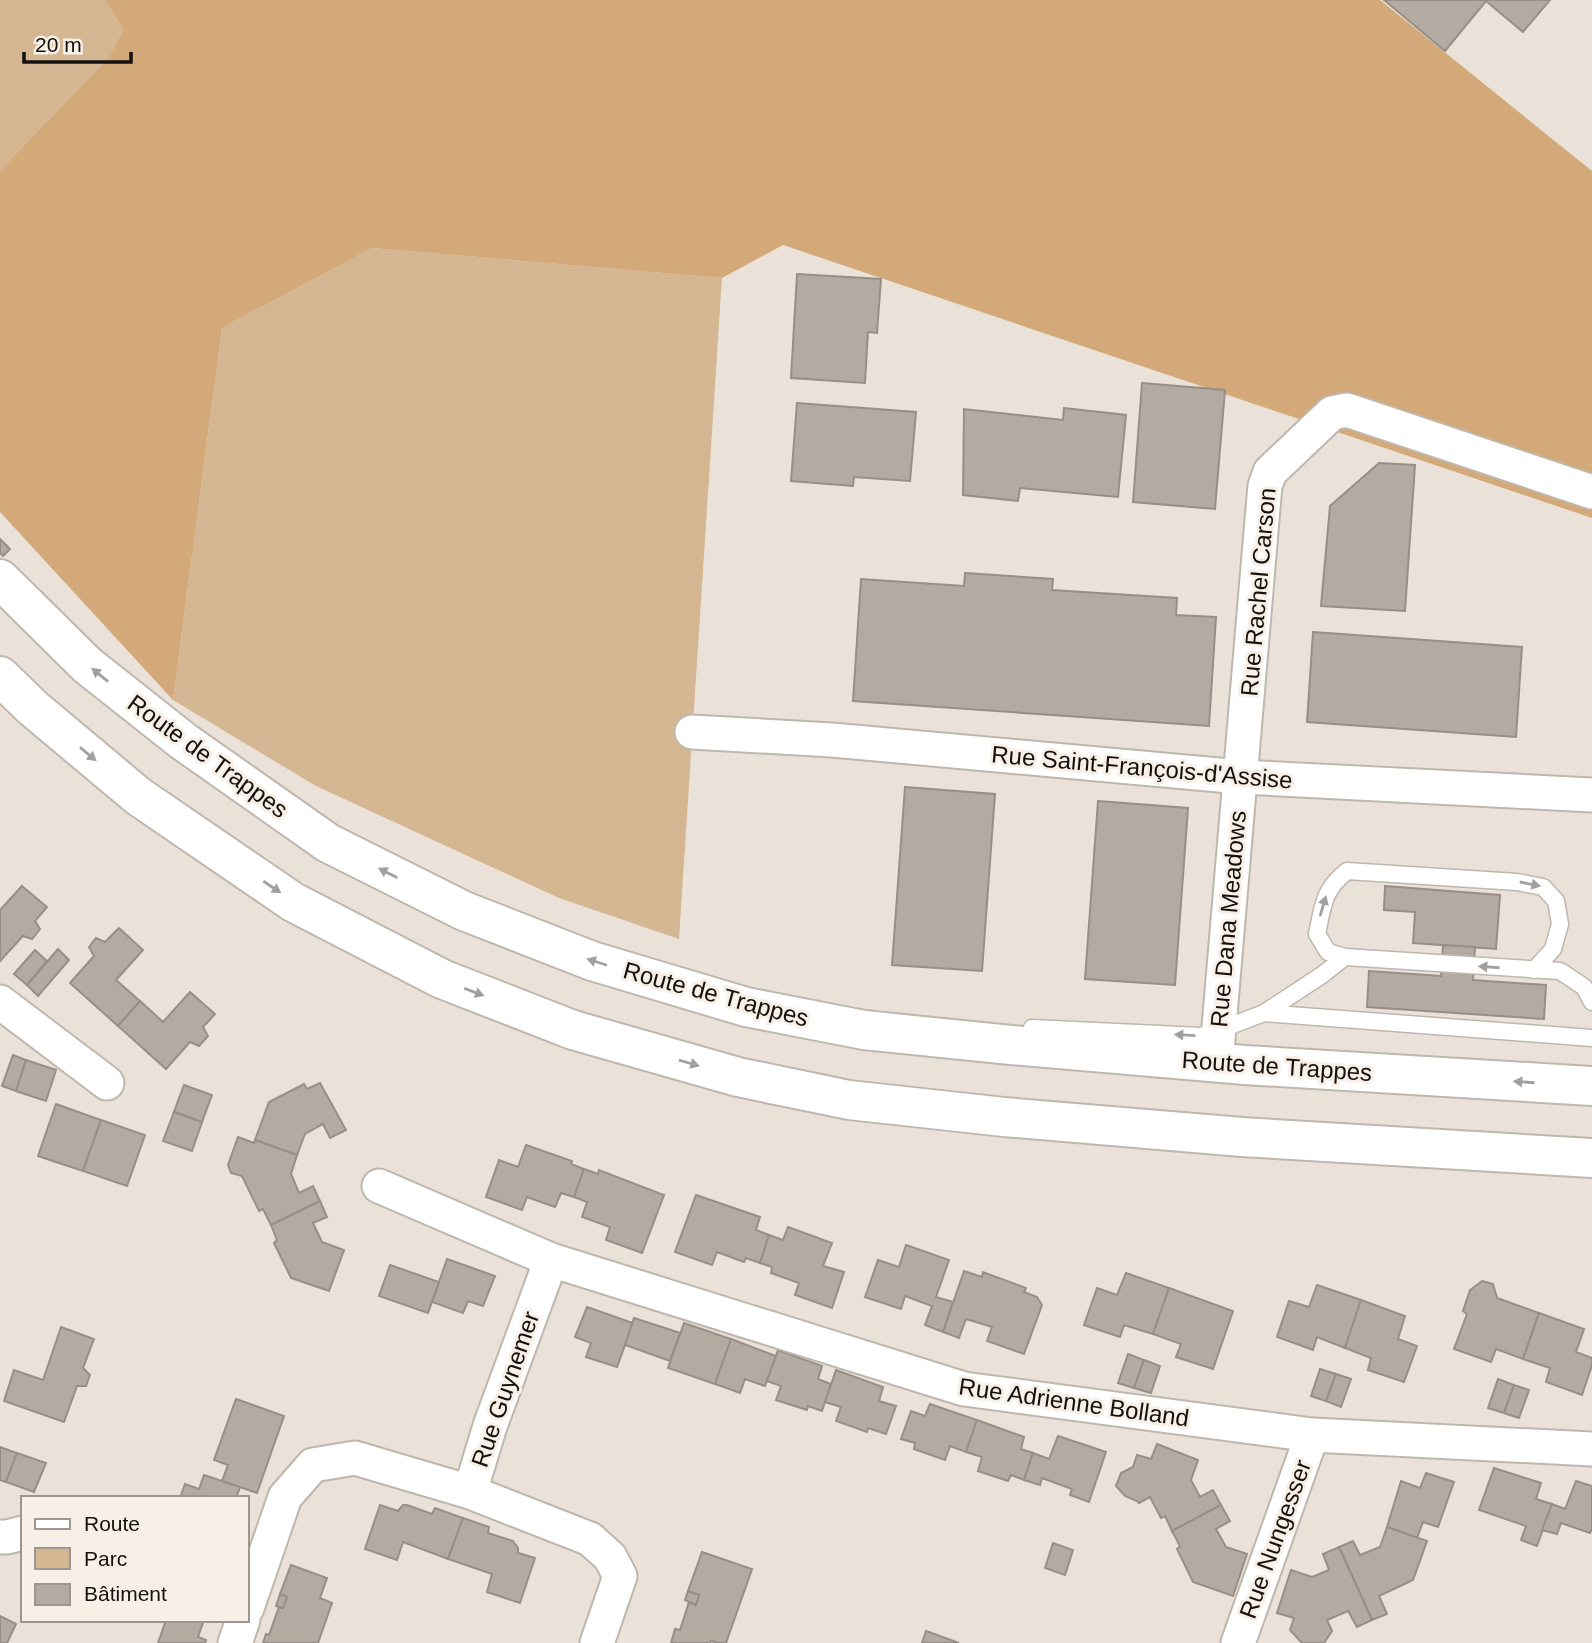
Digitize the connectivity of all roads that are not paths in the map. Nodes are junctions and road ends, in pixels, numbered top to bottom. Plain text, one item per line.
1 (1592, 492) edge
2 (0, 579) edge
3 (0, 676) edge
4 (692, 732) dead end
5 (1241, 777) junction
6 (1592, 795) edge
7 (1345, 957) junction
8 (1534, 970) junction
9 (0, 1002) edge
10 (1592, 1002) edge
11 (1264, 1013) junction
12 (864, 1030) junction
13 (1592, 1038) edge
14 (1217, 1047) junction
15 (107, 1083) dead end
16 (1592, 1086) edge
17 (1592, 1158) edge
18 (379, 1186) dead end
19 (551, 1260) junction
20 (1312, 1435) junction
21 (1592, 1449) edge
22 (470, 1492) junction
23 (21, 1534) edge
24 (0, 1537) edge
25 (248, 1605) edge
26 (242, 1622) edge
27 (235, 1643) edge
28 (597, 1643) edge
29 (1238, 1643) edge

1 - 5 street, Rue Rachel Carson
12 -> 2 main road, Route de Trappes
3 -> 17 main road
4 - 5 street, Rue Saint-François-d'Assise
5 - 6 street, Rue Saint-François-d'Assise
5 - 14 street, Rue Dana Meadows
8 -> 7 lane
7 -> 8 lane
7 - 11 lane
8 - 10 lane
9 - 15 street
11 - 13 lane
11 - 14 lane
12 - 14 main road, Route de Trappes
14 -> 12 lane
16 -> 14 main road, Route de Trappes
18 - 19 street, Rue Adrienne Bolland
19 - 20 street, Rue Adrienne Bolland
19 - 22 street, Rue Guynemer
20 - 21 street, Rue Adrienne Bolland
20 - 29 street, Rue Nungesser
22 - 25 street, Rue Guynemer
22 - 28 street
23 - 24 street
26 - 27 street

